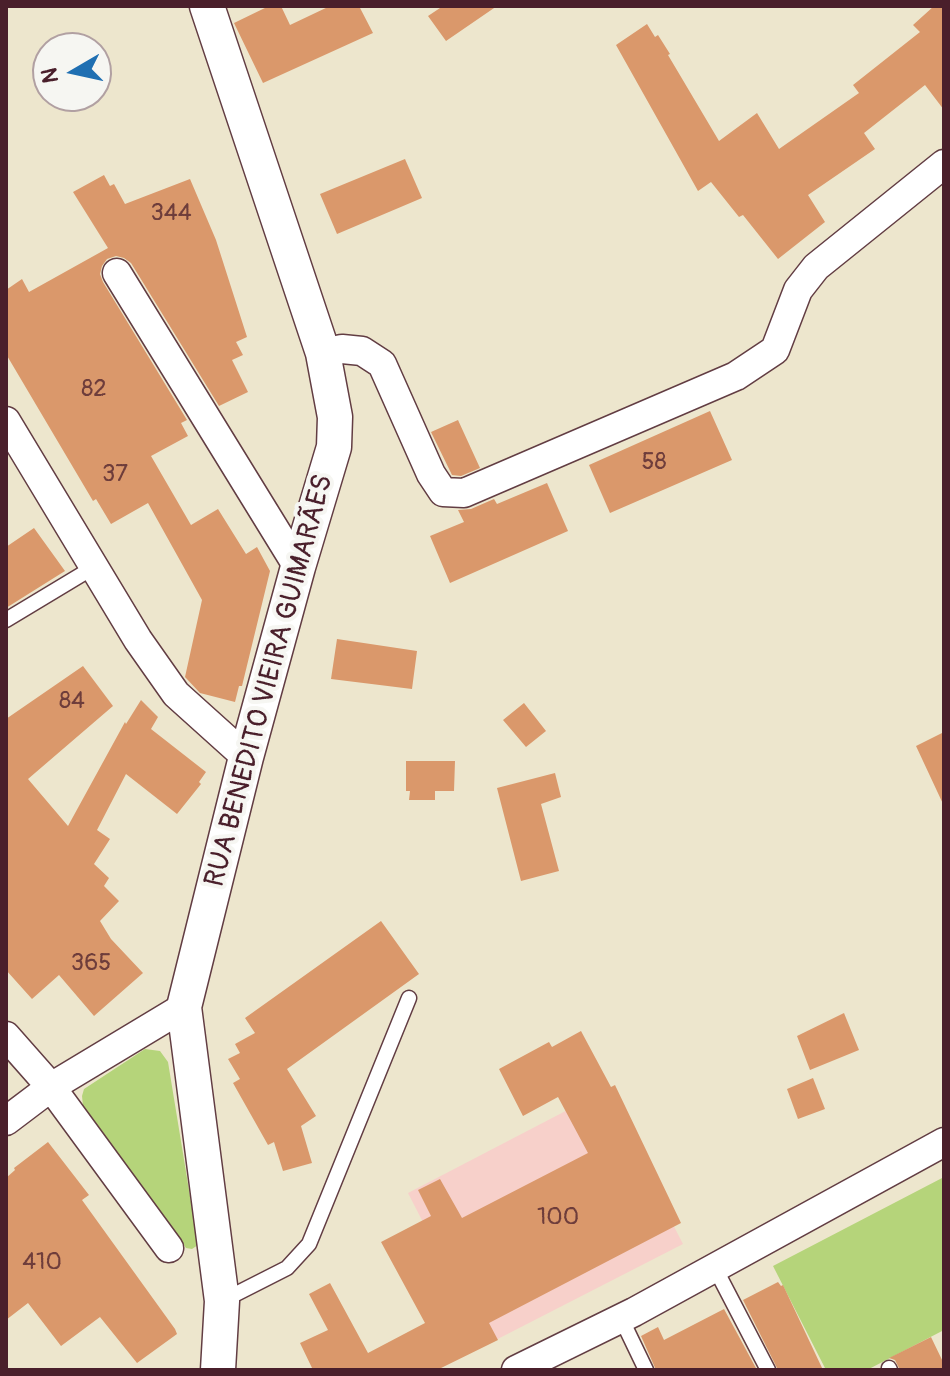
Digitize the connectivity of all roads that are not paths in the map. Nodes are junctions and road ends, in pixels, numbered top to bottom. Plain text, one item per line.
1 (207, 6) edge
2 (944, 164) edge
3 (117, 273) dead end
4 (323, 353) junction
5 (6, 421) edge
6 (94, 567) junction
7 (298, 567) junction
8 (6, 620) edge
9 (246, 757) junction
10 (409, 998) dead end
11 (184, 1007) junction
12 (6, 1036) edge
13 (51, 1087) junction
14 (6, 1121) edge
15 (944, 1142) edge
16 (169, 1248) dead end
17 (715, 1268) junction
18 (222, 1301) junction
19 (621, 1318) junction
20 (218, 1370) edge
21 (516, 1370) edge
22 (646, 1370) edge
23 (768, 1370) edge

1 - 4 street, RUA BENEDITO VIEIRA GUIMARÃES
2 - 4 street
3 - 7 street
4 - 7 street, RUA BENEDITO VIEIRA GUIMARÃES
5 - 6 street
6 - 8 lane
6 - 9 street
7 - 9 street, RUA BENEDITO VIEIRA GUIMARÃES
9 - 11 street, RUA BENEDITO VIEIRA GUIMARÃES
10 - 18 lane
11 - 13 street
11 - 18 street, RUA BENEDITO VIEIRA GUIMARÃES
12 - 13 street
13 - 14 street
13 - 16 street
15 - 17 street
17 - 19 street
17 - 23 lane
18 - 20 street, RUA BENEDITO VIEIRA GUIMARÃES
19 - 21 street
19 - 22 lane

